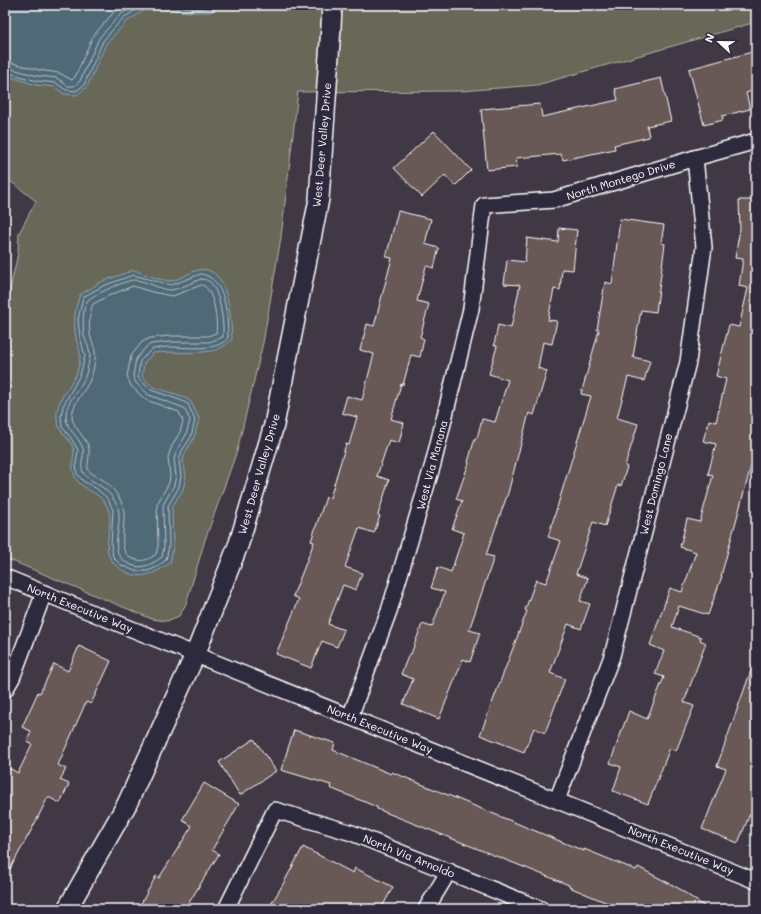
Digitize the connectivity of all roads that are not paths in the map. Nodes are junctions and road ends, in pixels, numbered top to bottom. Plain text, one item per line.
1 (332, 5) edge
2 (756, 141) edge
3 (695, 158) junction
4 (484, 205) joint
5 (5, 577) edge
6 (44, 593) junction
7 (195, 655) junction
8 (5, 690) edge
9 (350, 717) junction
10 (557, 800) junction
11 (449, 871) junction
12 (756, 880) edge
13 (67, 909) edge
14 (226, 909) edge
15 (426, 909) edge
16 (540, 909) edge

1 - 7 street, West Deer Valley Drive
2 - 3 street, North Montego Drive
3 - 4 street, North Montego Drive
3 - 10 street, West Domingo Lane
4 - 9 street, West Via Manana
5 - 6 street, North Executive Way
6 - 7 street, North Executive Way
6 - 8 street
7 - 9 street, North Executive Way
7 - 13 street, West Deer Valley Drive
9 - 10 street, North Executive Way
10 - 12 street, North Executive Way
11 - 14 street, North Via Arnoldo
11 - 15 street
11 - 16 street, North Via Arnoldo

